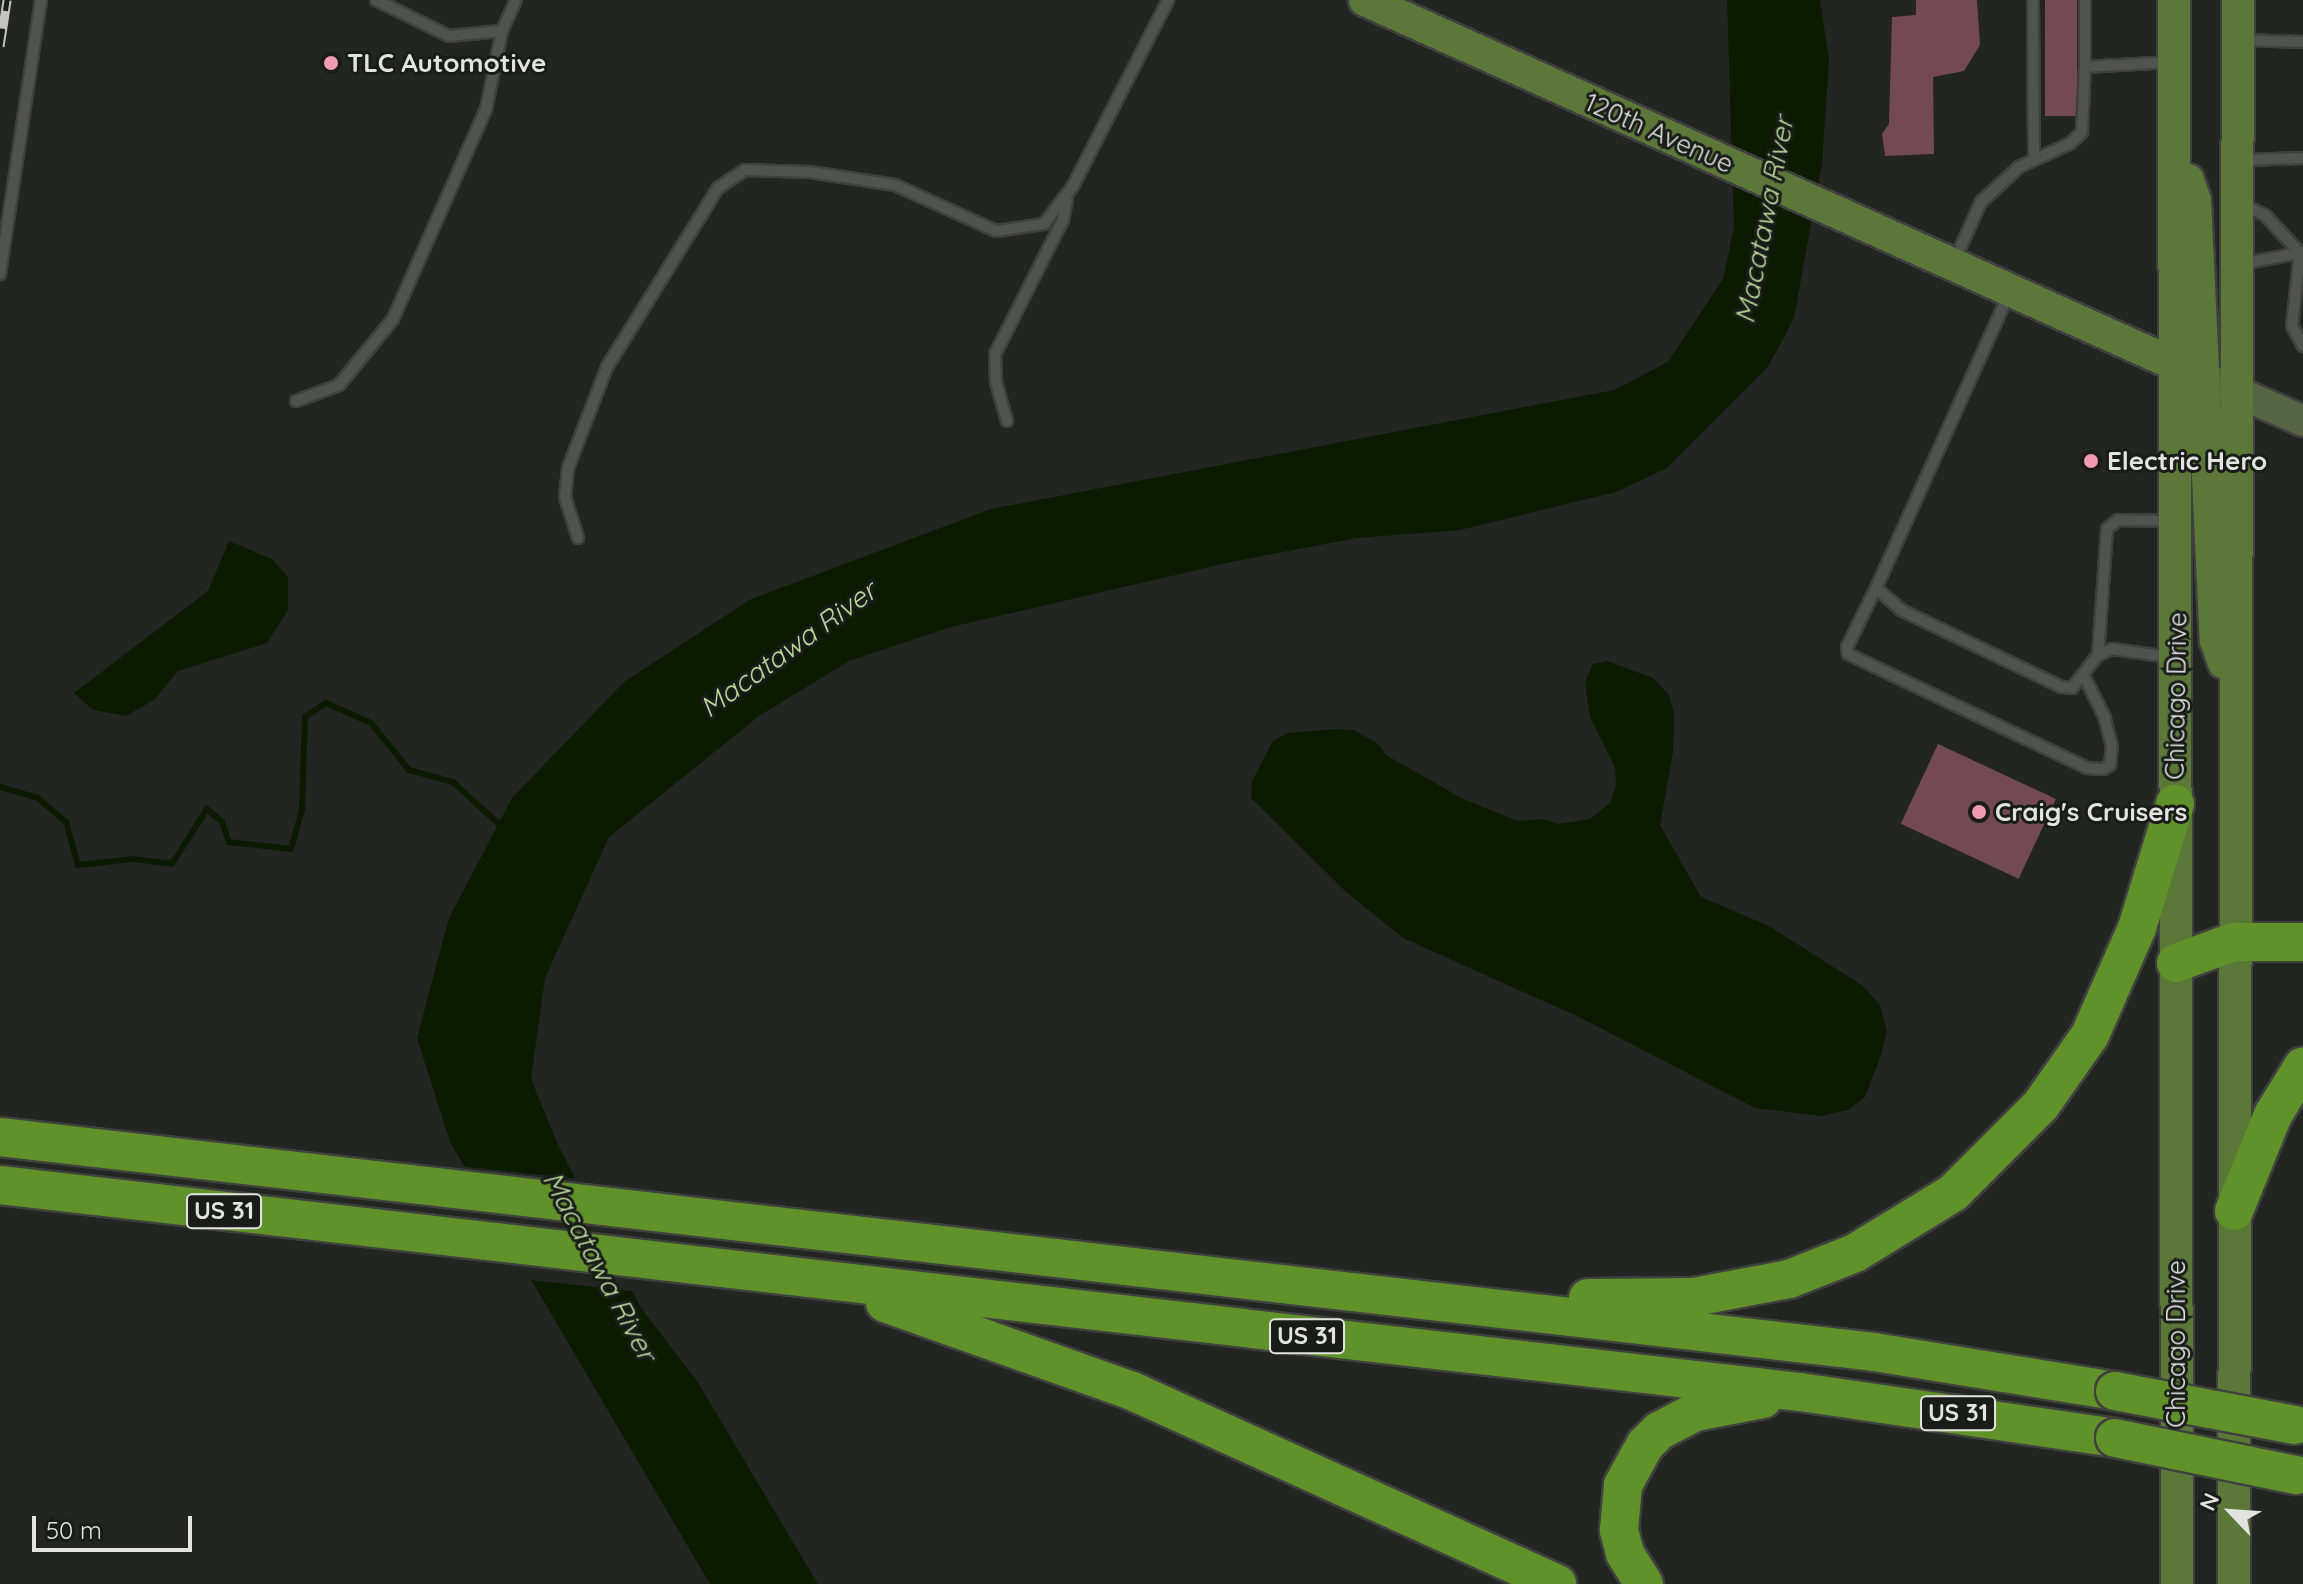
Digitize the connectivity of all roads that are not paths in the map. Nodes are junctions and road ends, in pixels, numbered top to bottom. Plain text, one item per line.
1 (41, 0) edge
2 (376, 0) edge
3 (516, 0) edge
4 (1168, 0) edge
5 (1365, 0) edge
6 (2033, 0) edge
7 (2085, 0) edge
8 (2174, 0) edge
9 (2238, 0) edge
10 (502, 31) junction
11 (2238, 40) junction
12 (2303, 42) edge
13 (2176, 62) junction
14 (2085, 67) junction
15 (2175, 140) junction
16 (2034, 158) junction
17 (2303, 158) edge
18 (2237, 160) junction
19 (1068, 194) junction
20 (2237, 202) junction
21 (2302, 252) edge
22 (1953, 264) junction
23 (2237, 265) junction
24 (0, 274) edge
25 (2011, 290) junction
26 (2303, 346) edge
27 (2172, 363) junction
28 (2203, 377) junction
29 (2237, 392) junction
30 (296, 401) dead end
31 (1007, 421) dead end
32 (2303, 421) edge
33 (2176, 521) junction
34 (578, 538) dead end
35 (1876, 588) junction
36 (2098, 655) junction
37 (2177, 658) junction
38 (2084, 676) junction
39 (2237, 700) junction
40 (2175, 804) junction
41 (2233, 942) junction
42 (2303, 942) edge
43 (2176, 963) junction
44 (2303, 1066) edge
45 (0, 1137) edge
46 (0, 1185) edge
47 (2234, 1211) junction
48 (814, 1279) junction
49 (1394, 1297) junction
50 (1800, 1392) junction
51 (2299, 1426) edge
52 (2300, 1475) edge
53 (1557, 1584) edge
54 (1644, 1584) edge
55 (2177, 1584) edge
56 (2234, 1584) edge

1 - 24 lane
2 - 10 lane
3 - 10 lane
4 - 19 lane
5 - 22 main road, 120th Avenue
6 - 16 lane
7 - 14 lane
8 - 13 main road, Chicago Drive
9 - 11 main road
10 - 30 lane
11 - 12 lane
11 - 18 main road
13 - 14 lane
13 - 15 main road, Chicago Drive
14 - 16 lane
15 - 27 main road, Chicago Drive
15 - 28 main road
16 - 22 lane
17 - 18 lane
18 - 20 main road
19 - 31 lane
19 - 34 lane
20 - 21 lane
20 - 23 main road
21 - 23 lane
21 - 26 lane
22 - 25 main road, 120th Avenue
23 - 29 main road
25 - 27 main road, 120th Avenue
25 - 35 lane
27 - 28 main road, 120th Avenue
27 - 33 main road, Chicago Drive
28 - 29 main road
28 - 39 main road
29 - 32 main road
29 - 39 main road
33 - 36 lane
33 - 37 main road, Chicago Drive
35 - 38 lane
35 - 38 lane
36 - 37 lane
36 - 38 lane
37 - 40 main road, Chicago Drive
39 - 41 main road
40 - 43 main road, Chicago Drive
40 - 49 highway
41 - 42 highway
41 - 43 highway
41 - 47 main road
43 - 55 main road, Chicago Drive
44 - 47 highway
45 - 49 highway, US 31
46 - 48 highway, US 31
47 - 56 main road
48 - 50 highway, US 31
48 - 53 highway
49 - 51 highway, US 31, bridge
50 - 52 highway, US 31, bridge
50 - 54 highway

